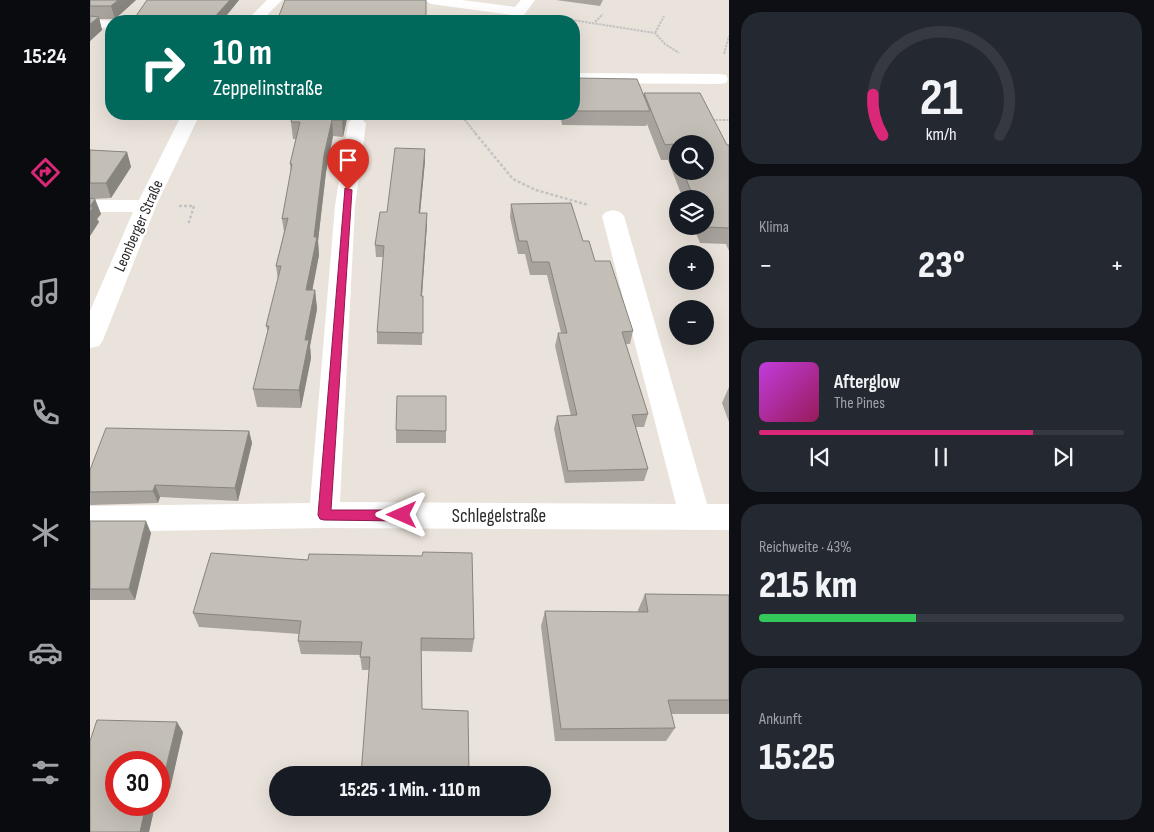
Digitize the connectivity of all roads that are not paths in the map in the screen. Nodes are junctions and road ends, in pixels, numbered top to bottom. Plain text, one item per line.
1 (275, 0) edge
2 (431, 0) edge
3 (528, 0) edge
4 (259, 15) edge
5 (90, 24) edge
6 (105, 24) edge
7 (699, 65) road end
8 (580, 78) edge
9 (725, 82) edge
10 (188, 120) edge
11 (357, 124) dead end
12 (90, 206) edge
13 (146, 206) junction
14 (614, 216) road end
15 (90, 340) edge
16 (324, 515) junction
17 (695, 517) junction
18 (729, 517) edge
19 (90, 518) edge

1 - 4 street
2 - 3 street
5 - 6 street
7 - 9 street
8 - 9 street
10 - 13 street, Leonberger Straße
11 - 16 street
12 - 13 street
13 - 15 street, Leonberger Straße
14 - 17 street
16 - 17 street, Schlegelstraße
16 - 19 street, Schlegelstraße
17 - 18 street, Schlegelstraße

